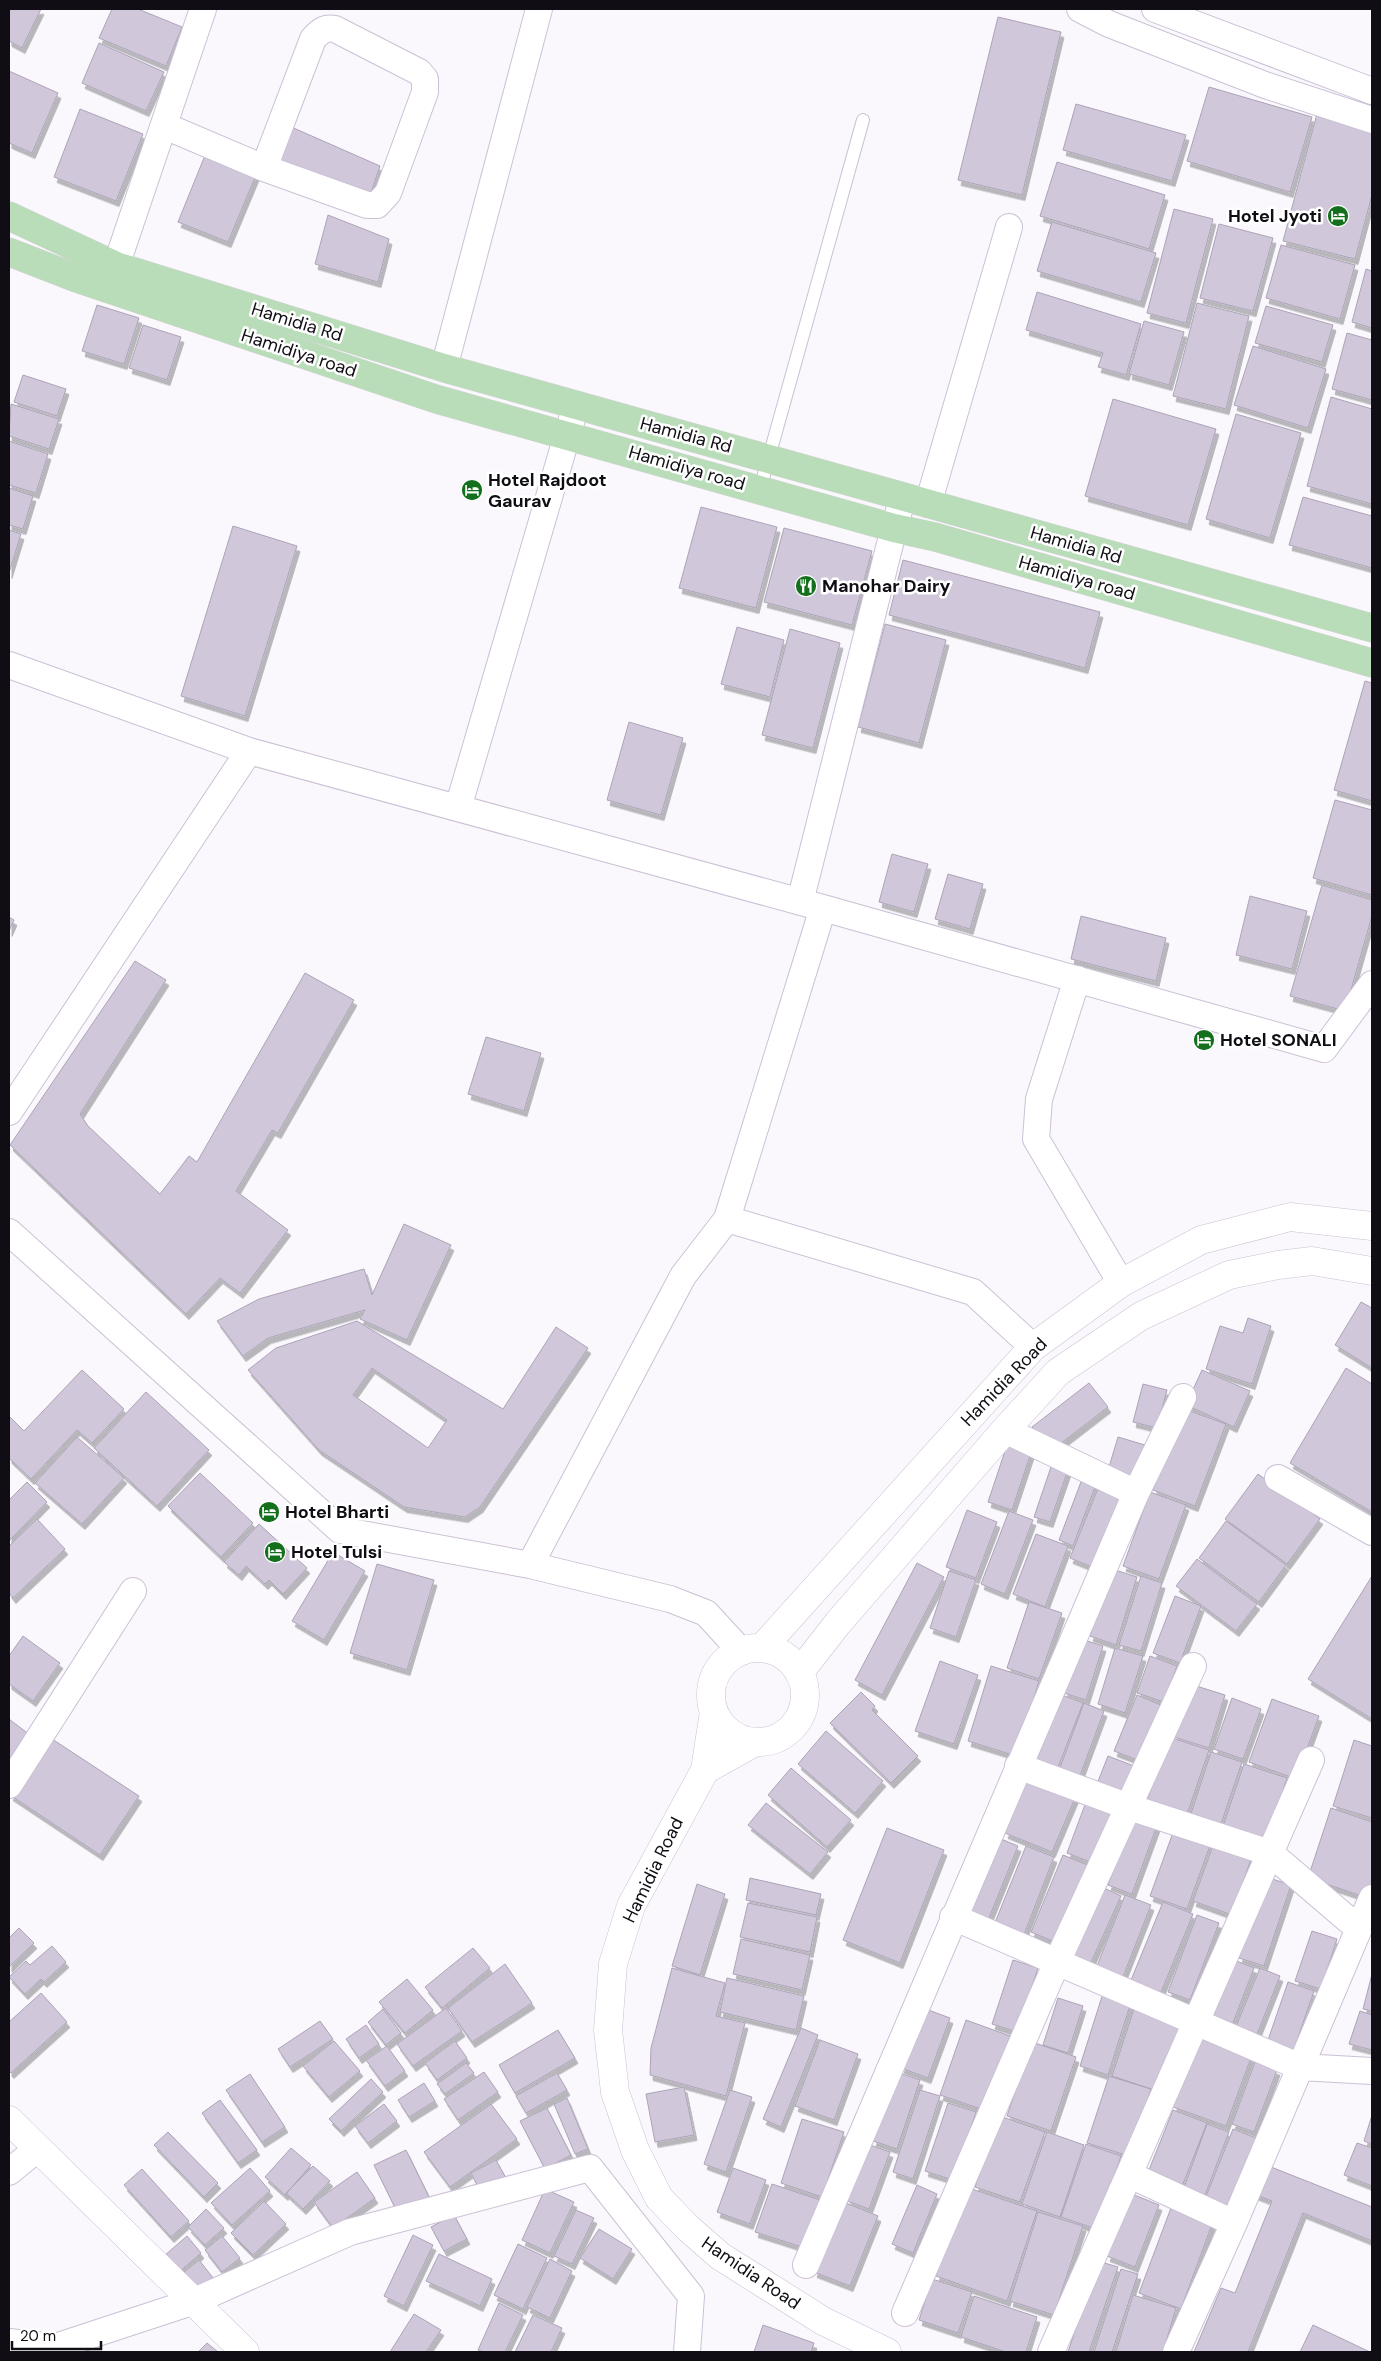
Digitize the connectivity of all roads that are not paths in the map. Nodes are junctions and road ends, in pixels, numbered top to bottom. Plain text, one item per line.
1 (203, 9) edge
2 (539, 9) edge
3 (1080, 9) edge
4 (1155, 9) edge
5 (1372, 91) edge
6 (863, 120) dead end
7 (1372, 120) edge
8 (165, 126) junction
9 (264, 168) junction
10 (9, 216) edge
11 (1009, 227) dead end
12 (9, 252) edge
13 (116, 266) junction
14 (444, 368) junction
15 (576, 405) junction
16 (566, 434) junction
17 (769, 458) junction
18 (760, 489) junction
19 (916, 500) junction
20 (894, 528) junction
21 (1372, 628) edge
22 (1372, 663) edge
23 (9, 665) edge
24 (248, 751) junction
25 (458, 808) junction
26 (811, 904) junction
27 (1077, 979) junction
28 (1372, 984) edge
29 (9, 1112) edge
30 (728, 1219) junction
31 (1368, 1226) edge
32 (9, 1232) edge
33 (1366, 1270) edge
34 (1122, 1283) junction
35 (1033, 1347) junction
36 (1183, 1397) dead end
37 (1005, 1430) junction
38 (1278, 1478) dead end
39 (1136, 1493) junction
40 (1372, 1532) edge
41 (530, 1564) junction
42 (133, 1591) dead end
43 (752, 1649) junction
44 (1193, 1666) dead end
45 (799, 1673) junction
46 (714, 1712) junction
47 (756, 1742) junction
48 (1311, 1760) dead end
49 (1018, 1766) junction
50 (705, 1770) junction
51 (9, 1785) edge
52 (1129, 1807) junction
53 (1270, 1853) junction
54 (1372, 1898) edge
55 (953, 1917) junction
56 (1359, 1929) junction
57 (1057, 1962) junction
58 (1196, 2022) junction
59 (1300, 2068) junction
60 (1372, 2071) edge
61 (9, 2120) edge
62 (37, 2149) junction
63 (9, 2172) edge
64 (1130, 2175) junction
65 (1234, 2223) junction
66 (806, 2265) dead end
67 (192, 2302) junction
68 (905, 2313) dead end
69 (9, 2342) edge
70 (54, 2350) edge
71 (245, 2352) edge
72 (687, 2352) edge
73 (887, 2352) edge
74 (1050, 2352) edge
75 (1176, 2352) edge

1 - 8 street
2 - 14 street
3 - 7 street
4 - 5 street
6 - 17 lane
8 - 9 street
8 - 13 street
9 - 9 street
10 - 13 main road, Hamidia Rd
11 - 19 street
12 - 16 main road, Hamidiya road
13 - 14 main road, Hamidia Rd
14 - 15 main road, Hamidia Rd
15 - 16 street
15 - 17 main road, Hamidia Rd
16 - 18 main road, Hamidiya road
16 - 25 street
17 - 18 lane
17 - 19 main road, Hamidia Rd
18 - 20 main road, Hamidiya road
19 - 20 street
19 - 21 main road, Hamidia Rd
20 - 22 main road, Hamidiya road
20 - 26 street
23 - 24 street
24 - 25 street
24 - 29 street
25 - 26 street
26 - 27 street
26 - 30 street
27 - 28 street
27 - 34 street
30 - 35 street
30 - 41 street
31 - 33 main road
31 - 34 main road, Hamidia Road
32 - 41 street
33 - 37 main road, Hamidia Road
34 - 35 main road, Hamidia Road
35 - 43 main road, Hamidia Road
36 - 39 street
37 - 39 street
37 - 45 main road, Hamidia Road
38 - 40 street
39 - 49 street
41 - 43 street
42 - 51 street
43 - 45 main road
43 - 46 main road
44 - 52 street
45 - 47 main road
46 - 47 main road
46 - 50 main road
47 - 50 main road
48 - 53 street
49 - 52 street
49 - 55 street
50 - 73 main road, Hamidia Road
52 - 53 street
52 - 57 street
53 - 56 street
53 - 58 street
54 - 56 street
55 - 57 street
55 - 66 street
56 - 59 street
57 - 58 street
57 - 68 street
58 - 59 street
58 - 64 street
59 - 60 street
59 - 65 street
61 - 62 main road
62 - 63 street
62 - 67 main road
64 - 65 street
64 - 74 street
65 - 75 street
67 - 70 street
67 - 71 main road
67 - 72 street
69 - 70 street

